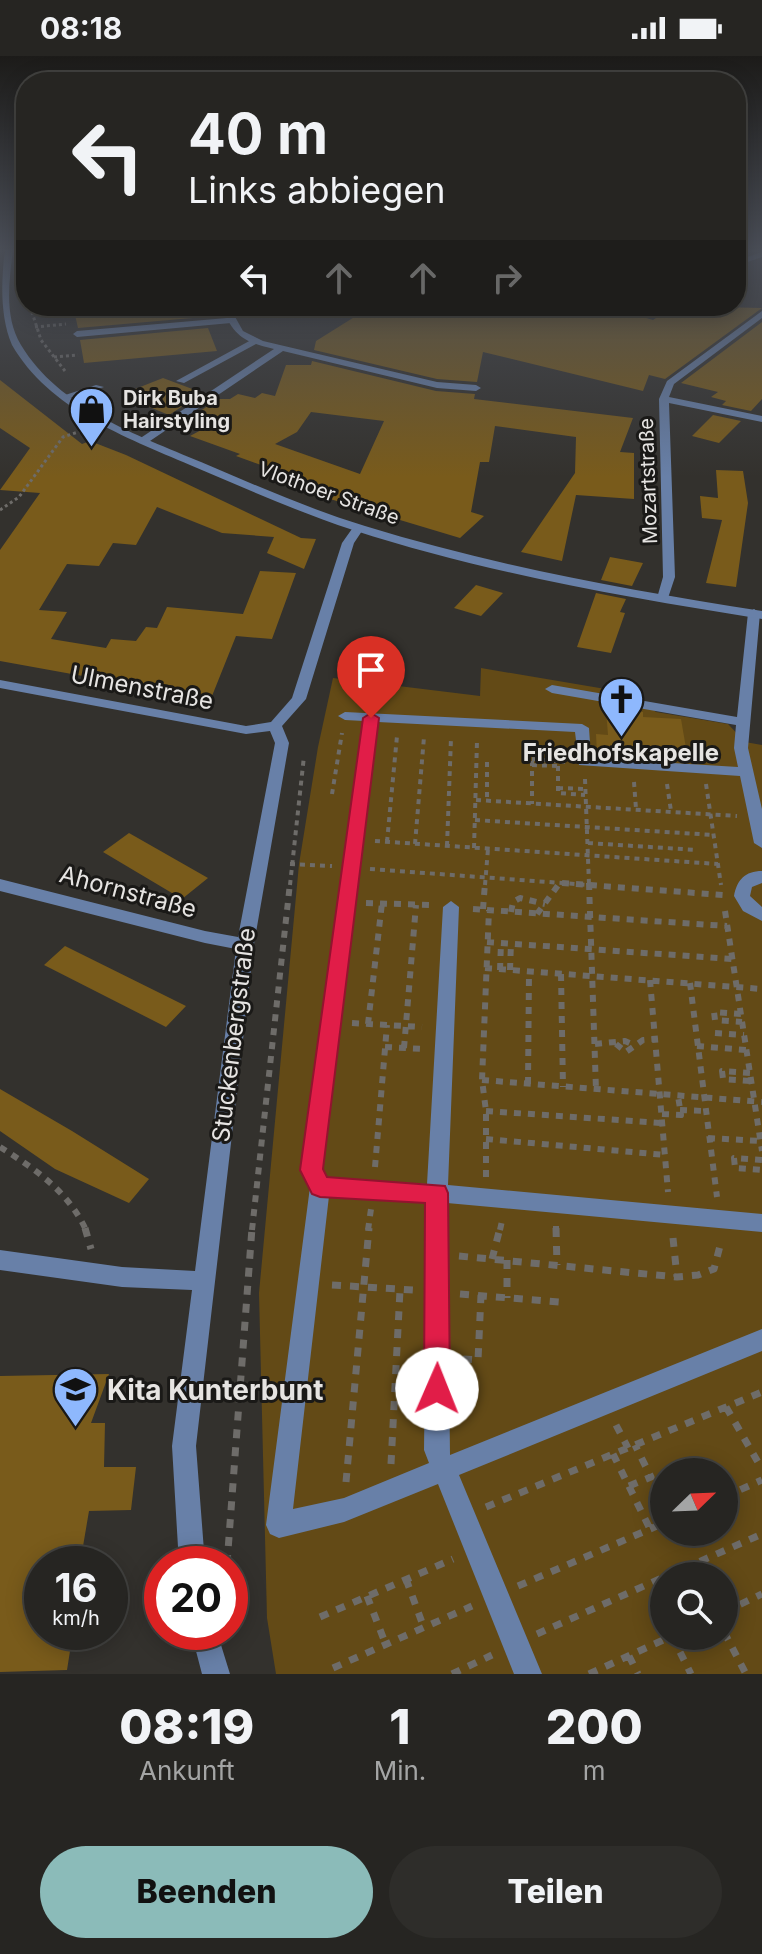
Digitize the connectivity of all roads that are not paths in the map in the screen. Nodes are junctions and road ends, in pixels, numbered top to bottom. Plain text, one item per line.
1 (7, 326) edge
2 (158, 326) edge
3 (234, 326) edge
4 (747, 326) edge
5 (77, 334) dead end
6 (253, 342) junction
7 (282, 348) junction
8 (181, 381) dead end
9 (99, 387) dead end
10 (476, 388) dead end
11 (64, 397) junction
12 (664, 399) junction
13 (762, 419) edge
14 (143, 441) junction
15 (358, 528) junction
16 (663, 598) junction
17 (758, 614) edge
18 (0, 684) edge
19 (552, 689) dead end
20 (345, 716) road end
21 (371, 718) junction
22 (742, 722) junction
23 (275, 726) junction
24 (746, 772) junction
25 (762, 843) edge
26 (762, 877) edge
27 (0, 885) edge
28 (451, 907) road end
29 (762, 915) edge
30 (245, 944) junction
31 (320, 1187) junction
32 (437, 1193) junction
33 (762, 1223) edge
34 (0, 1260) edge
35 (203, 1281) junction
36 (762, 1340) edge
37 (443, 1468) junction
38 (191, 1546) edge
39 (209, 1650) edge
40 (216, 1674) edge
41 (528, 1674) edge

1 - 11 street, Vlothoer Straße
2 - 5 street
3 - 6 street
4 - 12 street, Mozartstraße
6 - 7 street
6 - 8 street
7 - 10 street
7 - 14 street
9 - 11 street
11 - 14 street, Vlothoer Straße
12 - 13 street
12 - 16 street, Mozartstraße
14 - 15 street, Vlothoer Straße
15 - 16 street, Vlothoer Straße
15 - 23 street
16 - 17 street, Vlothoer Straße
17 - 22 street
18 - 23 street, Ulmenstraße
19 - 22 street
20 - 21 street
21 - 24 street
21 - 31 street
22 - 24 street
23 - 30 street, Stuckenbergstraße
24 - 25 street
26 - 29 street
27 - 30 street, Ahornstraße
28 - 32 street
30 - 35 street, Stuckenbergstraße
31 - 32 street
31 - 37 street
32 - 33 street
32 - 37 street
34 - 35 street
35 - 38 street, Stuckenbergstraße
36 - 37 street
37 - 41 street
39 - 40 street

